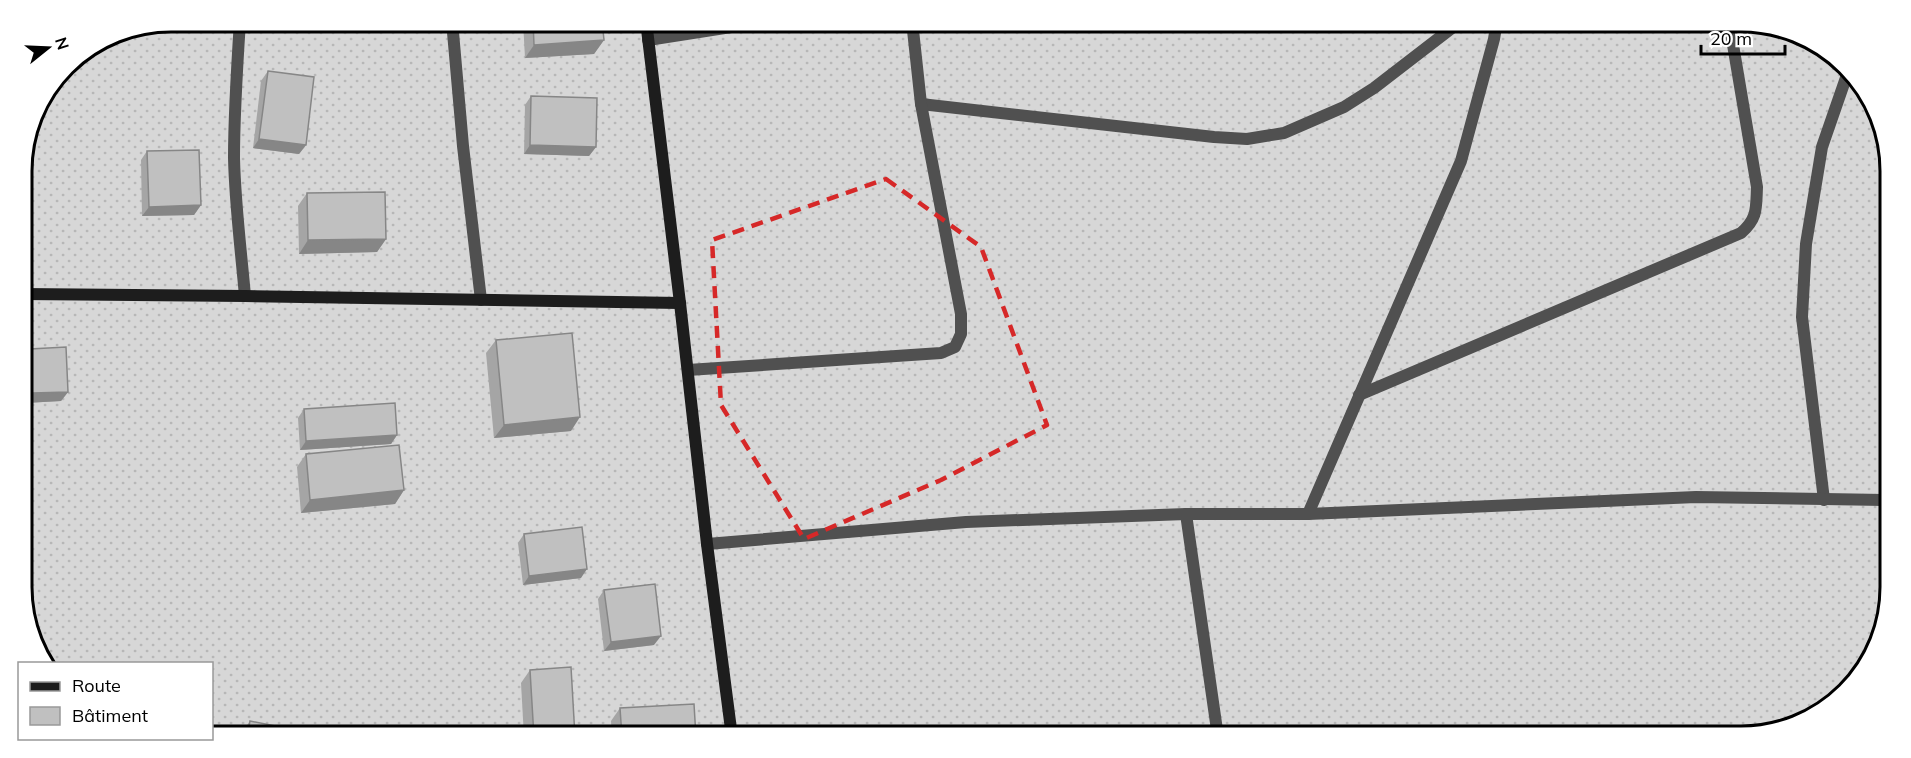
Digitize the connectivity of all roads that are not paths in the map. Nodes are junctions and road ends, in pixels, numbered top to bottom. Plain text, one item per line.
1 (239, 32) edge
2 (453, 32) edge
3 (647, 32) edge
4 (699, 32) edge
5 (913, 32) edge
6 (1447, 32) edge
7 (1495, 32) edge
8 (1731, 32) edge
9 (648, 40) junction
10 (1845, 79) edge
11 (921, 104) junction
12 (32, 294) edge
13 (245, 296) junction
14 (481, 300) junction
15 (681, 303) junction
16 (688, 370) junction
17 (1359, 395) junction
18 (1824, 500) junction
19 (1880, 500) edge
20 (1186, 513) junction
21 (1308, 514) junction
22 (707, 544) junction
23 (731, 726) edge
24 (1216, 726) edge

1 - 13 street
2 - 14 street
3 - 9 street
4 - 9 street
5 - 11 street
6 - 11 street
7 - 17 street
8 - 17 street
9 - 15 street
10 - 18 street
11 - 16 street
12 - 13 street
13 - 14 street
14 - 15 street
15 - 16 street
16 - 22 street
17 - 21 street
18 - 19 street
18 - 21 street
20 - 21 street
20 - 22 street
20 - 24 street
22 - 23 street

